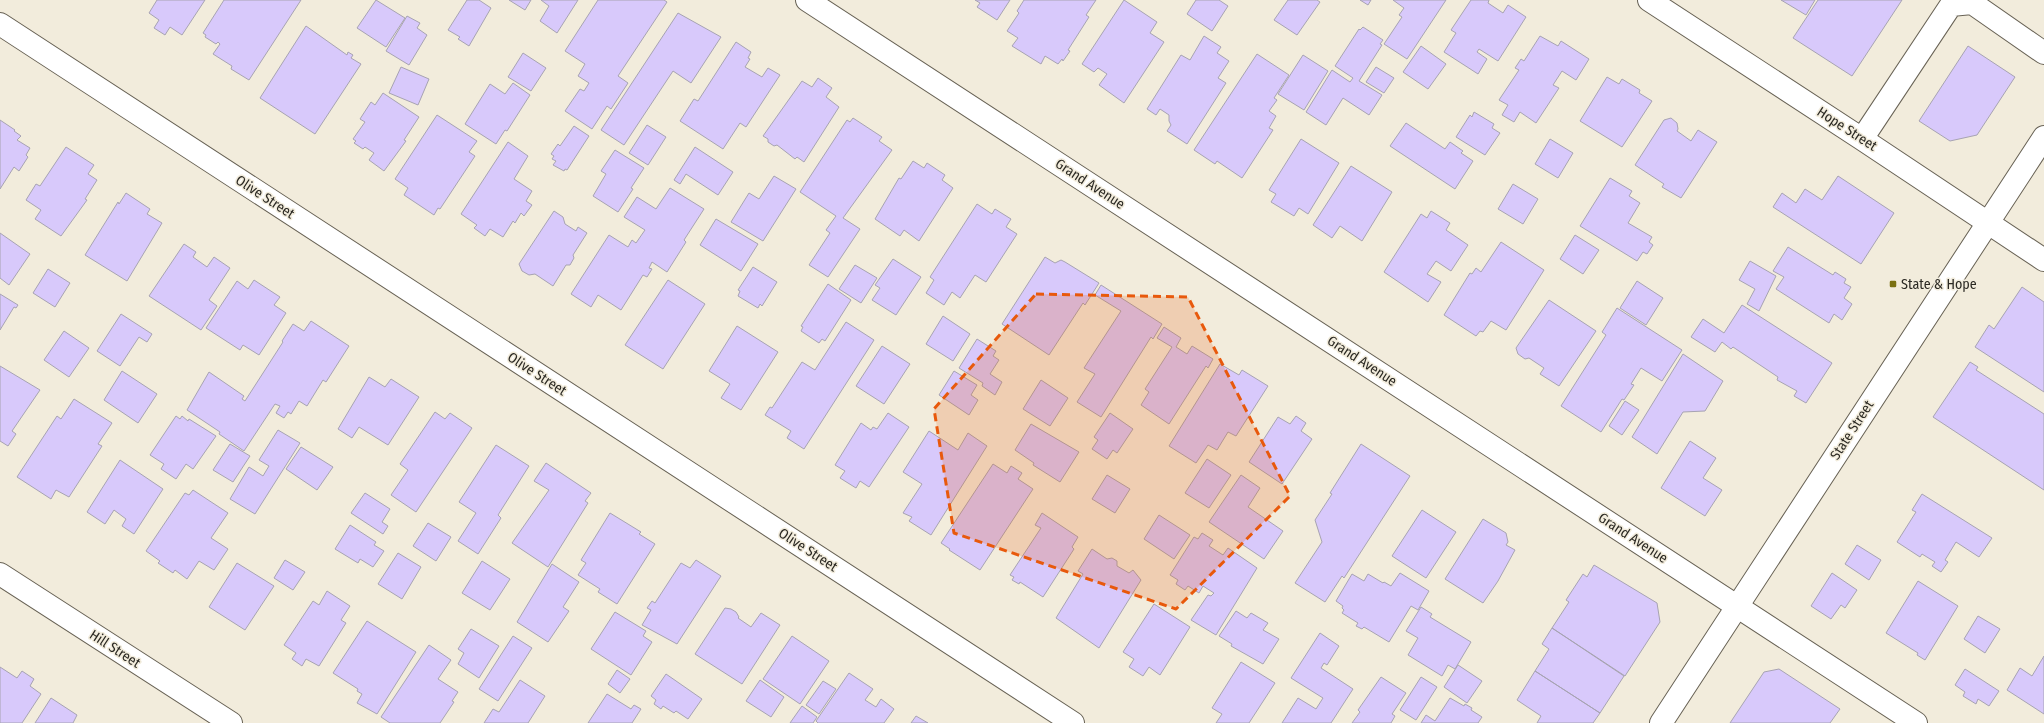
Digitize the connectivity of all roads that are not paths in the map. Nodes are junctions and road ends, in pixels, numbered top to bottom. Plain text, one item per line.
1 (807, 0) edge
2 (1649, 0) edge
3 (0, 24) edge
4 (2044, 53) edge
5 (2044, 137) edge
6 (1862, 139) junction
7 (1987, 223) junction
8 (2044, 260) edge
9 (0, 574) edge
10 (1737, 606) junction
11 (231, 723) edge
12 (1073, 723) edge
13 (1661, 723) edge
14 (1916, 723) edge

1 - 10 street, Grand Avenue
2 - 6 street, Hope Street
3 - 12 street, Olive Street
4 - 6 street
5 - 7 street, State Street
6 - 7 street, Hope Street
7 - 8 street, Hope Street
7 - 10 street, State Street
9 - 11 street, Hill Street
10 - 13 street, State Street
10 - 14 street, Grand Avenue

